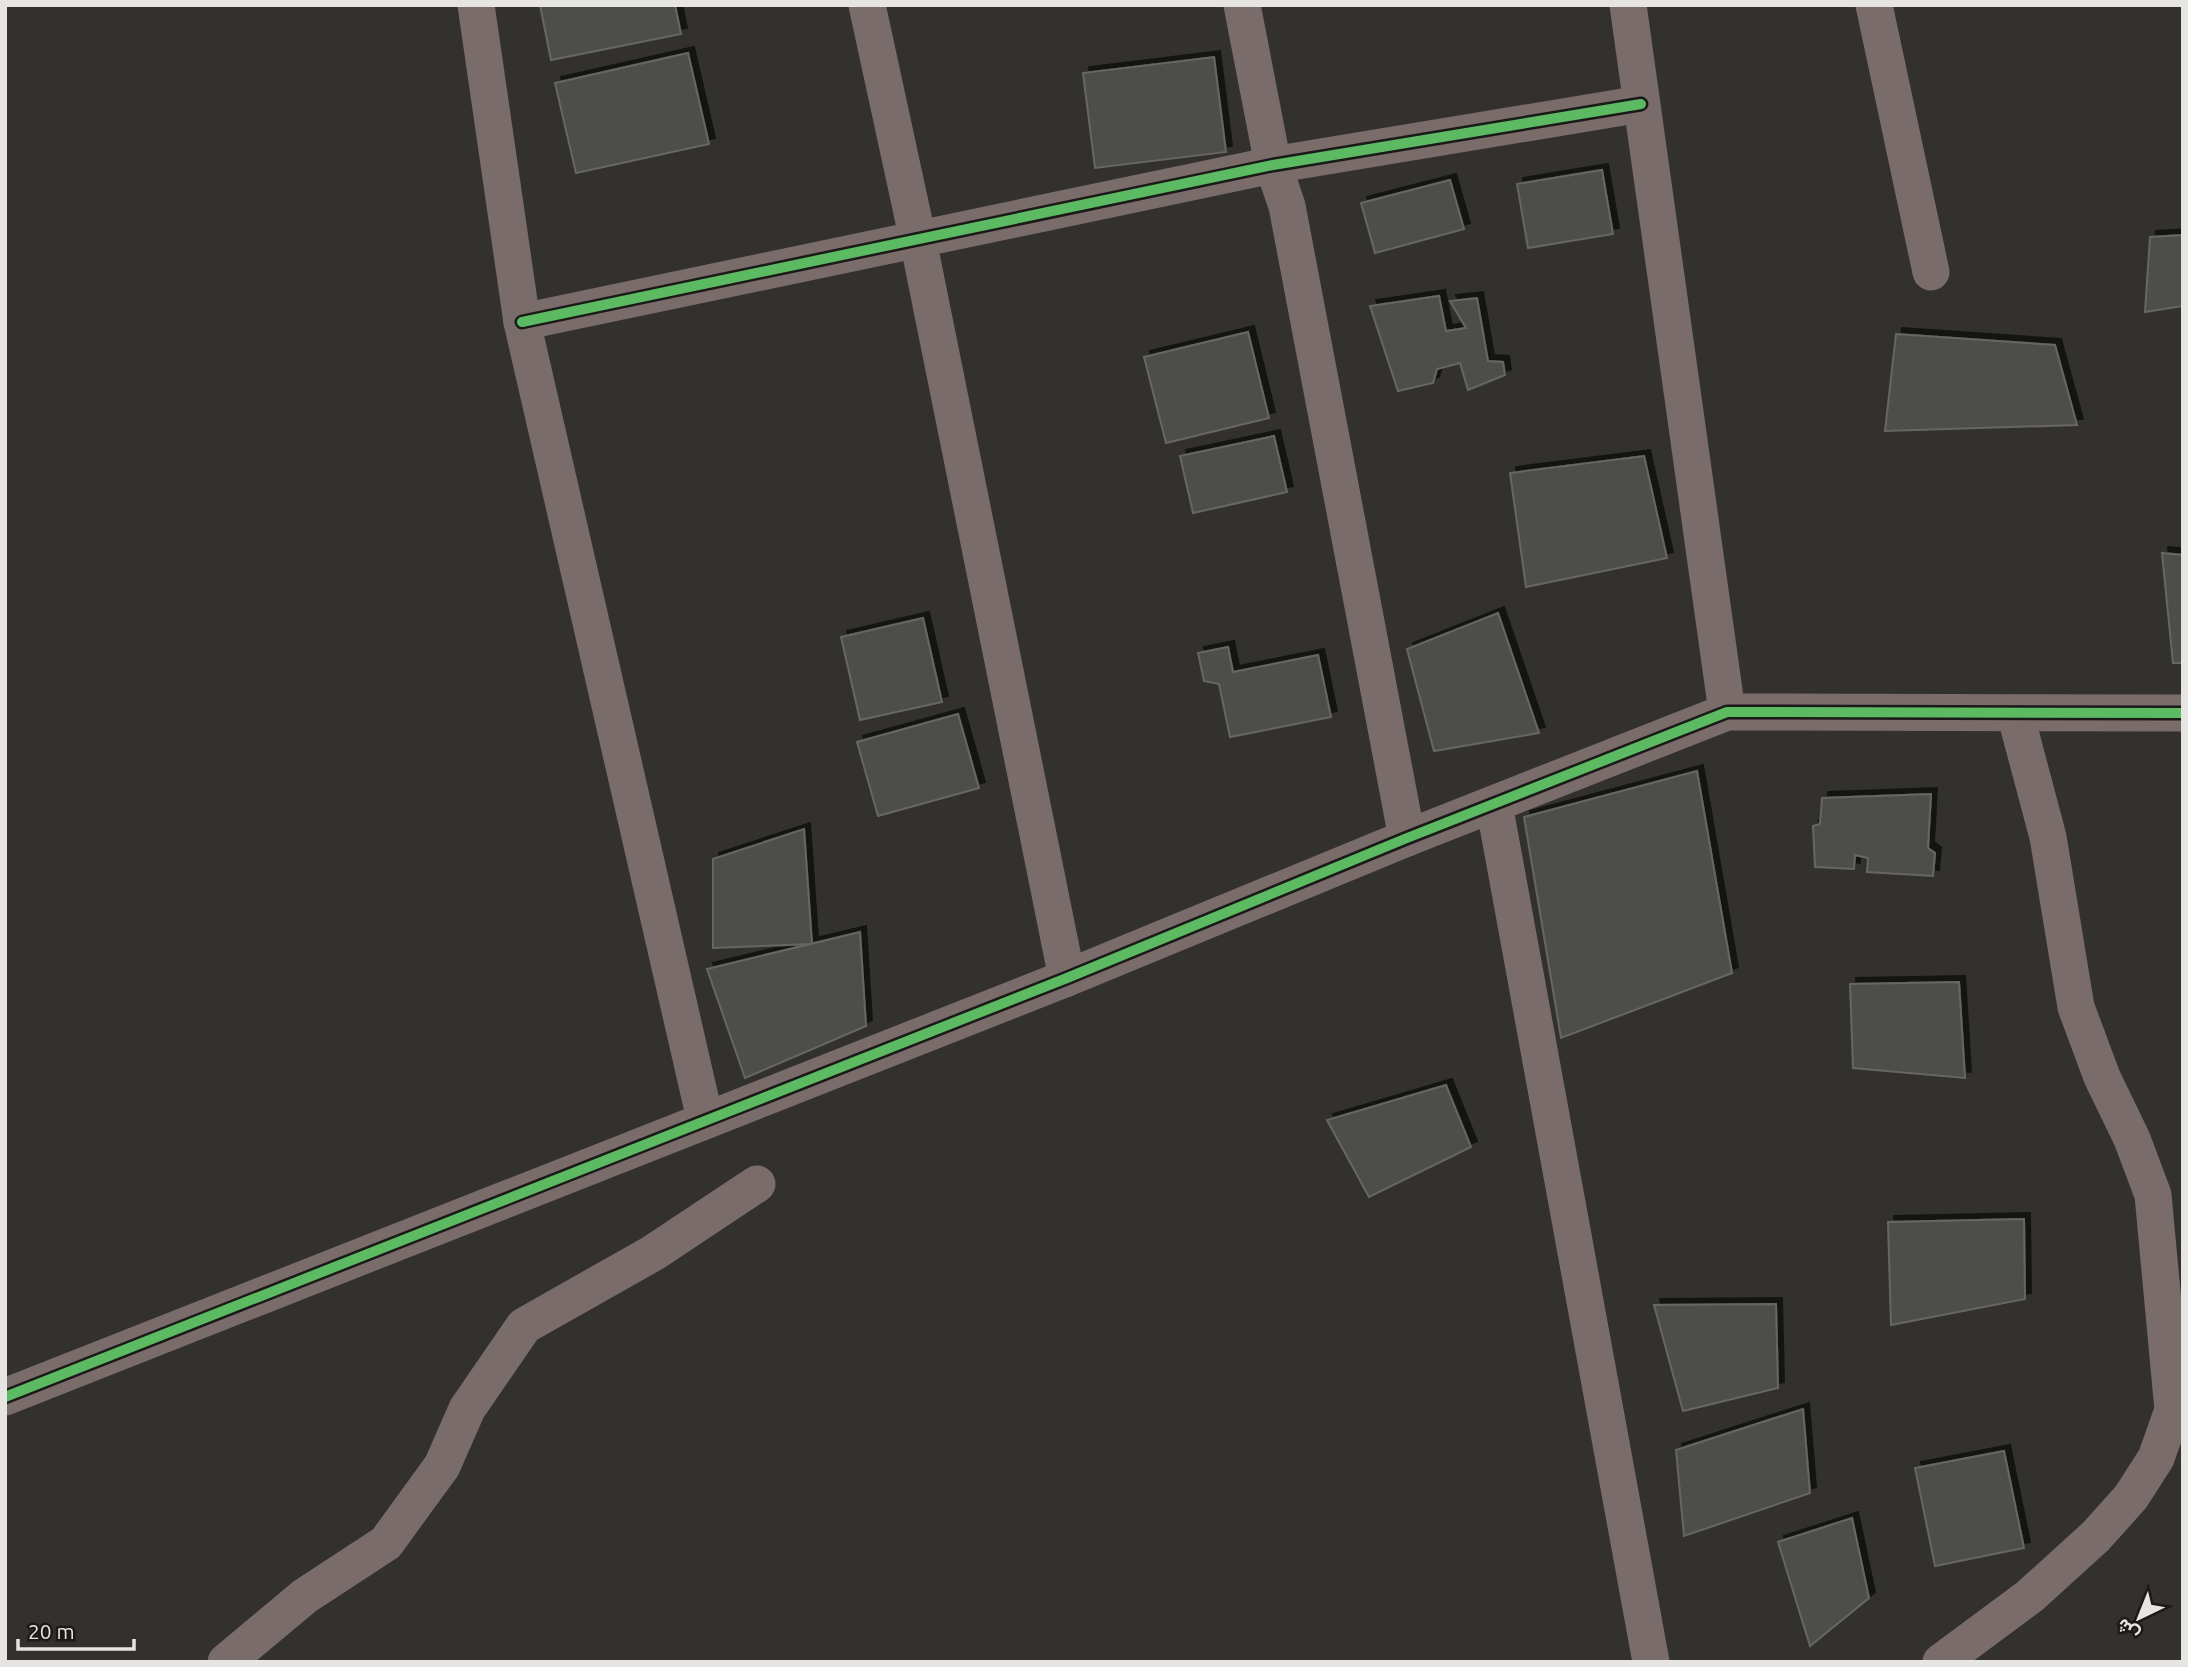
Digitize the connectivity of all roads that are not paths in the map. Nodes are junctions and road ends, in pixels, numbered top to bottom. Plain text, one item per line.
1 (476, 5) edge
2 (867, 5) edge
3 (1242, 5) edge
4 (1628, 5) edge
5 (1874, 5) edge
6 (1641, 104) junction
7 (1273, 165) junction
8 (918, 240) junction
9 (1931, 272) dead end
10 (522, 322) junction
11 (1727, 712) junction
12 (2015, 713) junction
13 (2183, 713) edge
14 (1494, 804) junction
15 (1407, 838) junction
16 (1068, 978) junction
17 (705, 1119) junction
18 (757, 1184) dead end
19 (5, 1397) edge
20 (226, 1662) edge
21 (1651, 1662) edge
22 (1941, 1662) edge

1 - 10 street
2 - 8 street
3 - 7 street
4 - 6 street
5 - 9 street
6 - 7 street
6 - 11 street
7 - 8 street
7 - 15 street
8 - 10 street
8 - 16 street
10 - 17 street
11 - 12 street
11 - 14 street
12 - 13 street
12 - 22 street
14 - 15 street
14 - 21 street
15 - 16 street
16 - 17 street
17 - 19 street
18 - 20 street

